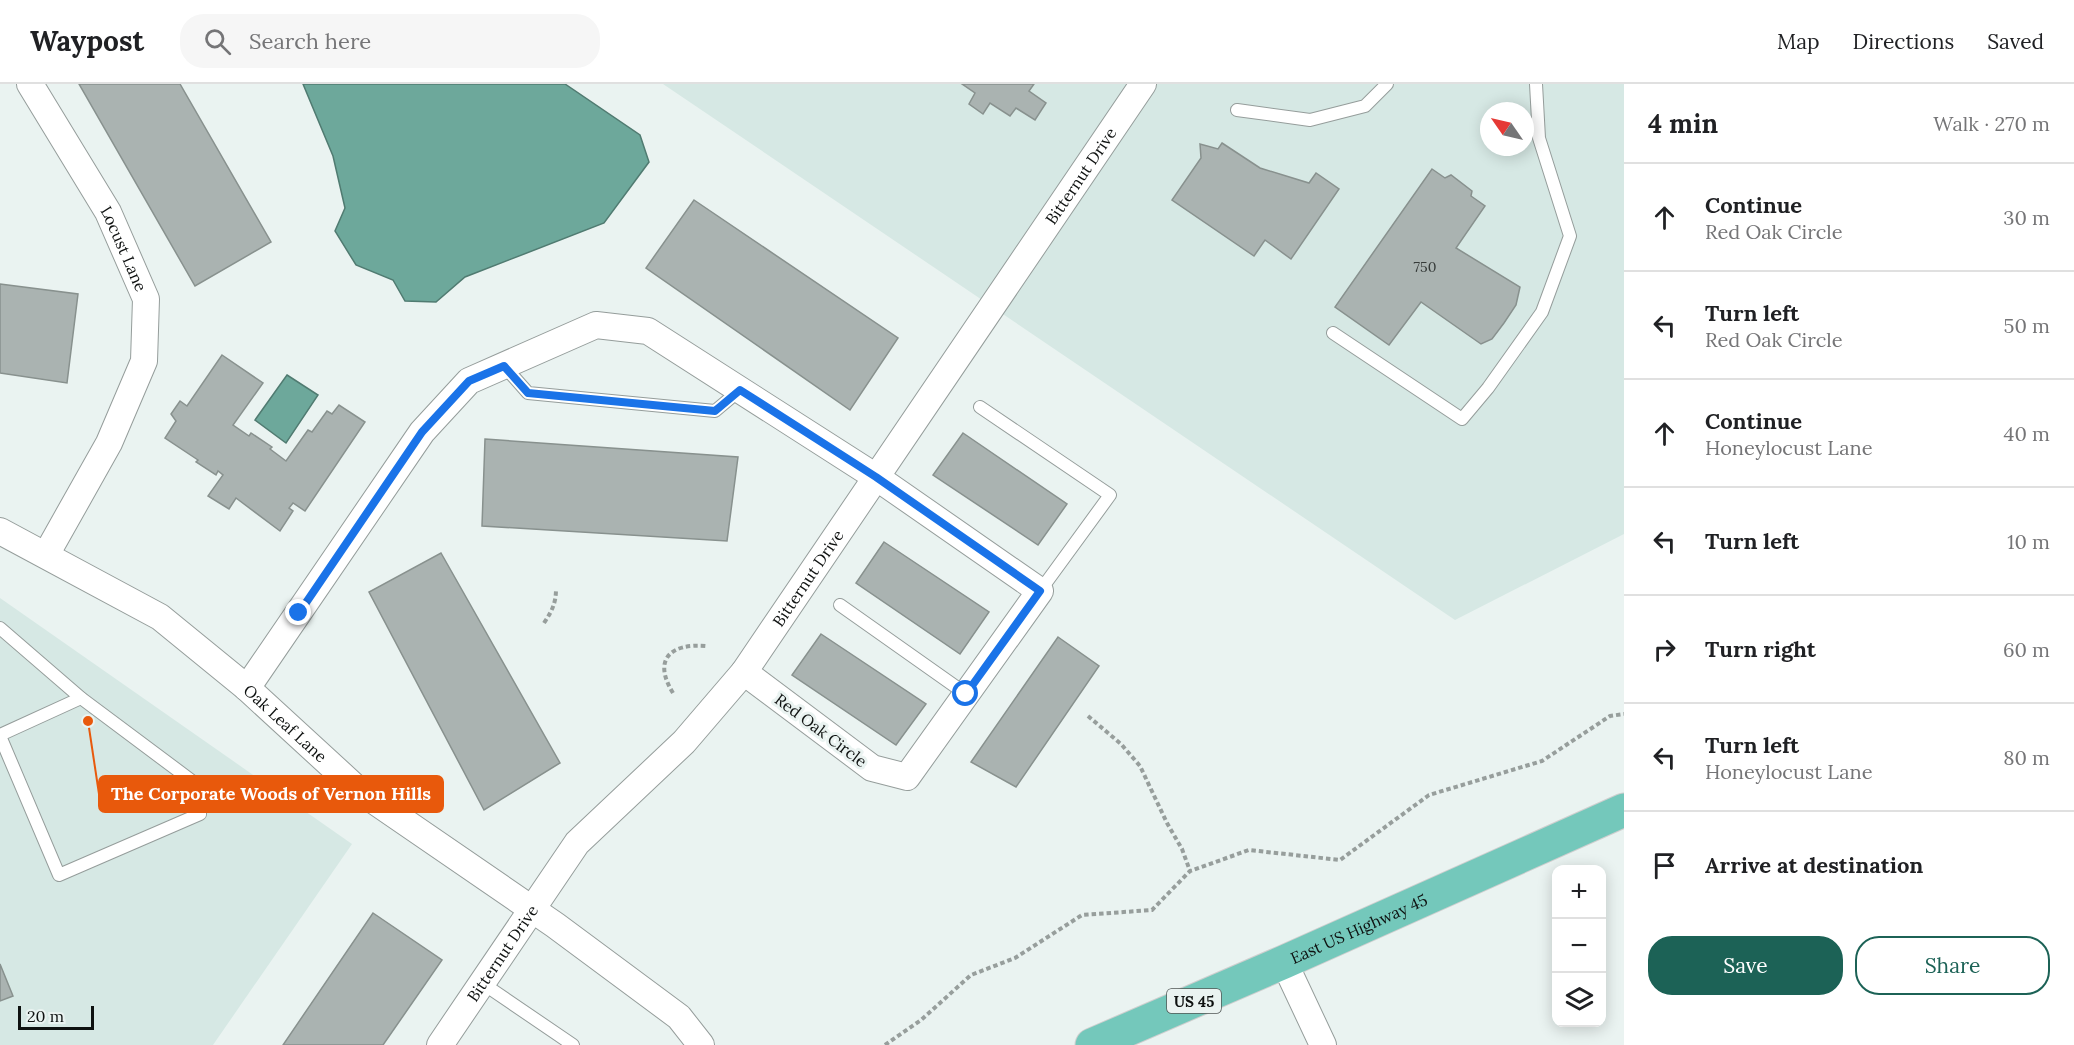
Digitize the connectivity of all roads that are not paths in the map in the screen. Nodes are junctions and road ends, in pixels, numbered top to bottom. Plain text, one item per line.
1 (30, 84) edge
2 (1143, 84) edge
3 (1387, 84) edge
4 (1536, 84) edge
5 (1237, 110) dead end
6 (1333, 333) dead end
7 (504, 366) junction
8 (740, 390) junction
9 (980, 407) dead end
10 (876, 477) junction
11 (0, 531) edge
12 (46, 555) junction
13 (1040, 591) junction
14 (840, 605) dead end
15 (0, 628) edge
16 (744, 672) junction
17 (247, 688) junction
18 (966, 694) junction
19 (81, 698) junction
20 (0, 736) edge
21 (1624, 810) edge
22 (533, 909) junction
23 (1284, 962) junction
24 (482, 982) junction
25 (440, 1045) edge
26 (573, 1045) edge
27 (702, 1045) edge
28 (1092, 1045) edge
29 (1323, 1045) edge

1 - 12 street, Locust Lane
2 - 10 street, Bitternut Drive
3 - 5 lane
4 - 6 lane
7 - 8 lane
7 - 8 street
7 - 17 street
8 - 10 street
9 - 13 lane
10 - 13 street
10 - 16 street, Bitternut Drive
11 - 12 street, Oak Leaf Lane
12 - 17 street, Oak Leaf Lane
13 - 18 street, Red Oak Circle
14 - 18 lane
15 - 19 lane
16 - 18 street, Red Oak Circle
16 - 22 street, Bitternut Drive
17 - 22 street, Oak Leaf Lane
19 - 20 lane
19 - 20 lane
21 - 23 main road, East US Highway 45 / US 45
22 - 24 street, Bitternut Drive
22 - 27 street, Oak Leaf Lane
23 - 28 main road, East US Highway 45 / US 45
23 - 29 street
24 - 25 street, Bitternut Drive
24 - 26 lane

